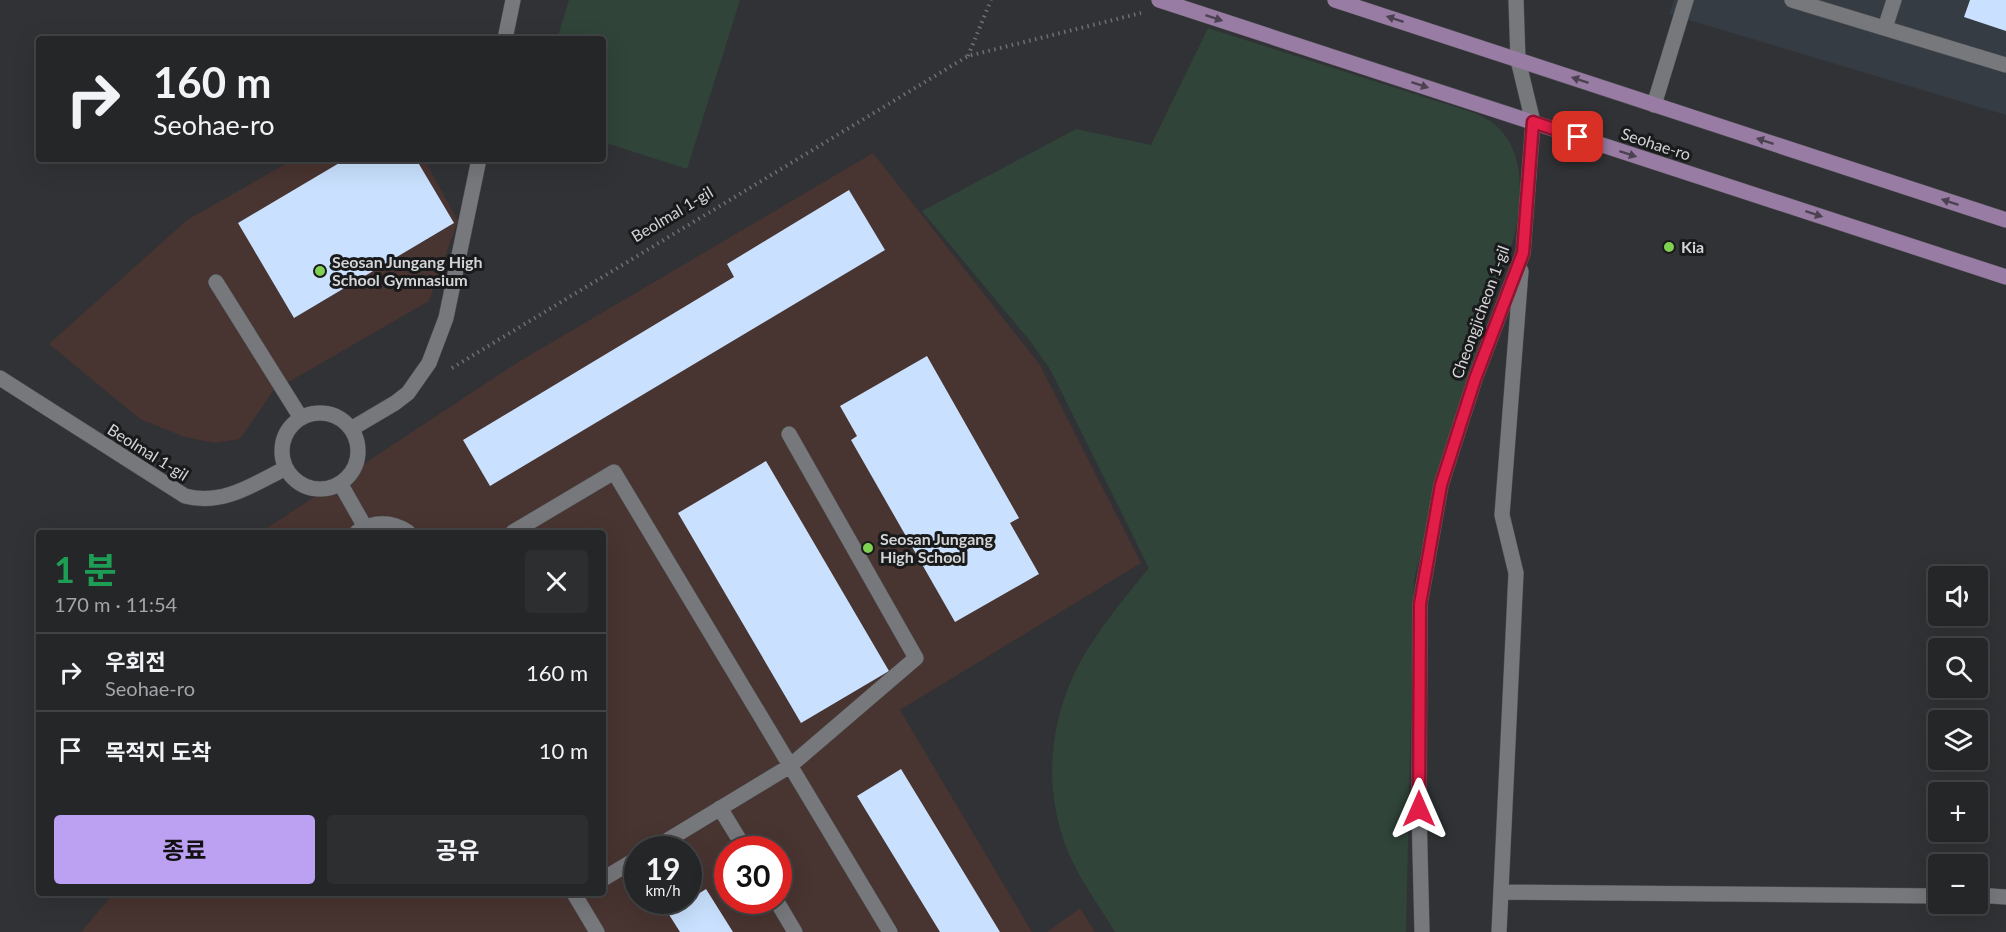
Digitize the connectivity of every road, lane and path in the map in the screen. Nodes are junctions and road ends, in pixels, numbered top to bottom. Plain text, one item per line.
1 (513, 0) edge
2 (991, 0) edge
3 (1159, 0) edge
4 (1335, 0) edge
5 (1516, 0) edge
6 (1686, 0) edge
7 (1792, 0) edge
8 (1894, 0) edge
9 (1360, 3) edge
10 (1174, 5) junction
11 (1885, 28) junction
12 (506, 36) edge
13 (968, 56) junction
14 (1518, 60) junction
15 (2006, 65) edge
16 (1654, 105) junction
17 (1533, 122) junction
18 (478, 162) edge
19 (2006, 220) edge
20 (1523, 253) junction
21 (2006, 277) edge
22 (216, 282) dead end
23 (446, 372) dead end
24 (0, 378) edge
25 (301, 418) junction
26 (351, 429) junction
27 (789, 434) dead end
28 (286, 468) junction
29 (340, 483) junction
30 (361, 530) edge
31 (404, 530) edge
32 (516, 530) edge
33 (790, 766) junction
34 (720, 808) junction
35 (674, 836) edge
36 (737, 836) edge
37 (624, 866) edge
38 (606, 877) edge
39 (1500, 892) junction
40 (577, 896) edge
41 (1928, 896) edge
42 (1988, 896) edge
43 (2006, 897) edge
44 (784, 914) edge
45 (597, 932) edge
46 (795, 932) edge
47 (890, 932) edge
48 (1422, 932) edge
49 (1498, 932) edge

1 - 12 street
2 - 13 path
3 - 10 main road, Seohae-ro
4 - 9 main road
5 - 14 street, Cheongjicheon 1-gil
6 - 16 street
7 - 11 street
8 - 11 street
14 -> 9 main road
10 - 13 path, Beolmal 1-gil
10 -> 17 main road, Seohae-ro
11 - 15 street
13 - 23 path, Beolmal 1-gil
16 -> 14 main road
14 - 17 street, Cheongjicheon 1-gil
19 -> 16 main road
17 - 20 street, Cheongjicheon 1-gil
17 -> 21 main road, Seohae-ro
18 - 26 street
20 - 39 street
20 - 48 street, Cheongjicheon 1-gil
22 - 25 street
24 - 28 street, Beolmal 1-gil
25 - 26 street
25 - 28 street
26 - 29 street
27 - 33 street
28 - 29 street
29 - 30 street
30 - 31 street
32 - 33 street
33 - 34 street
33 - 47 street
34 - 35 street
34 - 36 street
37 - 38 street
39 - 41 street
39 - 49 street
40 - 45 street
42 - 43 street
44 - 46 street

